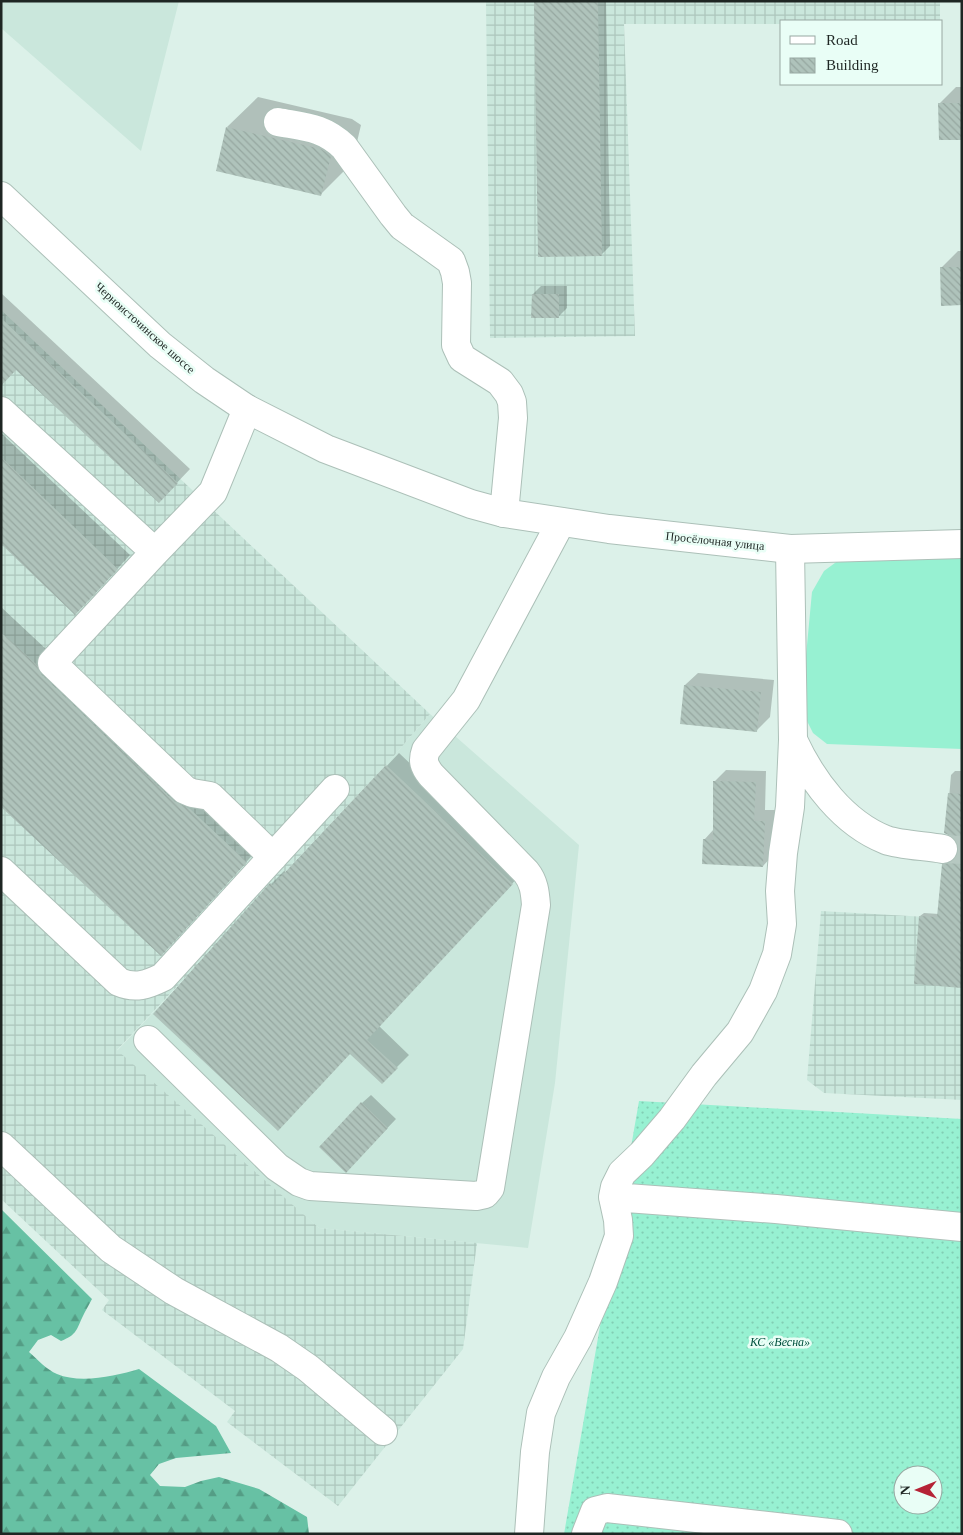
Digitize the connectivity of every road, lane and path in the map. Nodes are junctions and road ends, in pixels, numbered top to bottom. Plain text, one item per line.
1 (278, 122) dead end
2 (1, 196) edge
3 (247, 409) junction
4 (1, 411) edge
5 (471, 504) joint
6 (504, 513) junction
7 (560, 522) junction
8 (962, 544) edge
9 (790, 549) junction
10 (155, 552) junction
11 (793, 740) junction
12 (334, 789) dead end
13 (943, 849) tunnel mouth
14 (273, 857) junction
15 (1, 871) edge
16 (148, 1040) dead end
17 (1, 1146) edge
18 (613, 1197) junction
19 (962, 1227) edge
20 (383, 1431) dead end
21 (529, 1534) edge
22 (586, 1534) edge
23 (838, 1534) edge

1 - 6 main road
2 - 3 main road, Черноисточинское шоссе
3 - 5 main road, Черноисточинское шоссе
3 - 10 main road
4 - 10 main road
5 - 6 main road, Просёлочная улица
6 - 7 main road, Просёлочная улица
7 - 9 main road, Просёлочная улица
7 - 16 main road
8 - 9 main road, Просёлочная улица
9 - 11 main road
10 - 14 main road
11 - 13 main road
11 - 18 main road
12 - 14 main road
14 - 15 main road
17 - 20 main road
18 - 19 main road
18 - 21 main road
22 - 23 main road

